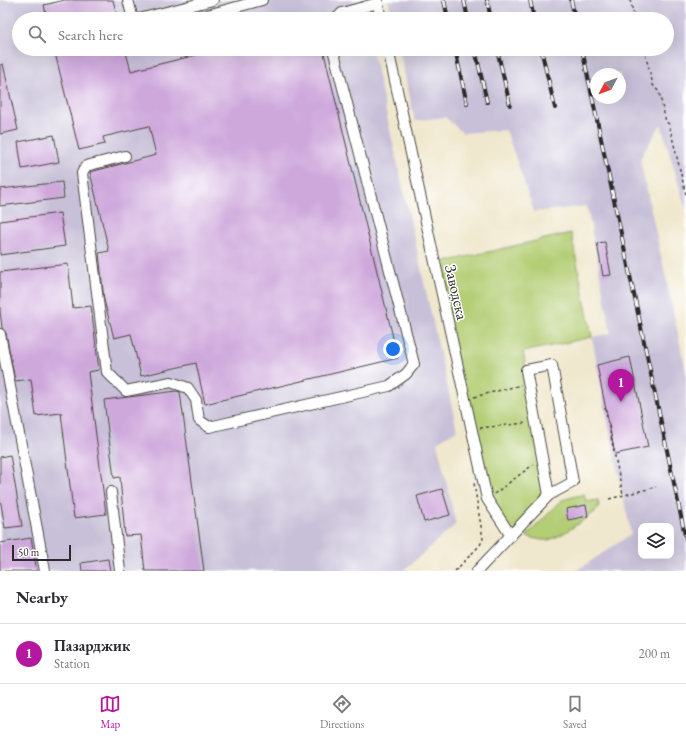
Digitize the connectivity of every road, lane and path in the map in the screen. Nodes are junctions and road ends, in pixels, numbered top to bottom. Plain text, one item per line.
1 (128, 0) edge
2 (212, 0) edge
3 (262, 0) edge
4 (630, 0) edge
5 (378, 1) edge
6 (131, 12) edge
7 (166, 12) edge
8 (218, 12) edge
9 (345, 12) edge
10 (380, 12) edge
11 (633, 12) edge
12 (335, 56) edge
13 (390, 56) edge
14 (646, 56) edge
15 (125, 156) dead end
16 (686, 195) edge
17 (0, 334) edge
18 (3, 368) edge
19 (528, 383) junction
20 (466, 399) junction
21 (604, 408) dead end
22 (536, 422) junction
23 (472, 428) junction
24 (542, 458) junction
25 (480, 464) junction
26 (656, 487) dead end
27 (111, 492) dead end
28 (549, 495) junction
29 (623, 495) junction
30 (487, 499) junction
31 (609, 499) dead end
32 (511, 536) junction
33 (45, 571) edge
34 (120, 571) edge
35 (455, 571) edge
36 (477, 571) edge

1 - 6 street
2 - 7 street
3 - 8 street
4 - 11 path
5 - 9 street
5 - 10 street
12 - 15 street
13 - 20 street, Заводска
14 - 16 path
17 - 18 street
18 - 33 street
19 - 20 path
19 - 22 street
19 - 28 street
20 - 23 street, Заводска
21 - 29 path
22 - 23 path
22 - 24 street
23 - 25 street, Заводска
24 - 28 street
24 - 30 path
25 - 30 street, Заводска
25 - 35 path
26 - 29 path
27 - 34 street
28 - 32 street
29 - 31 path
30 - 32 street, Заводска
32 - 36 street

